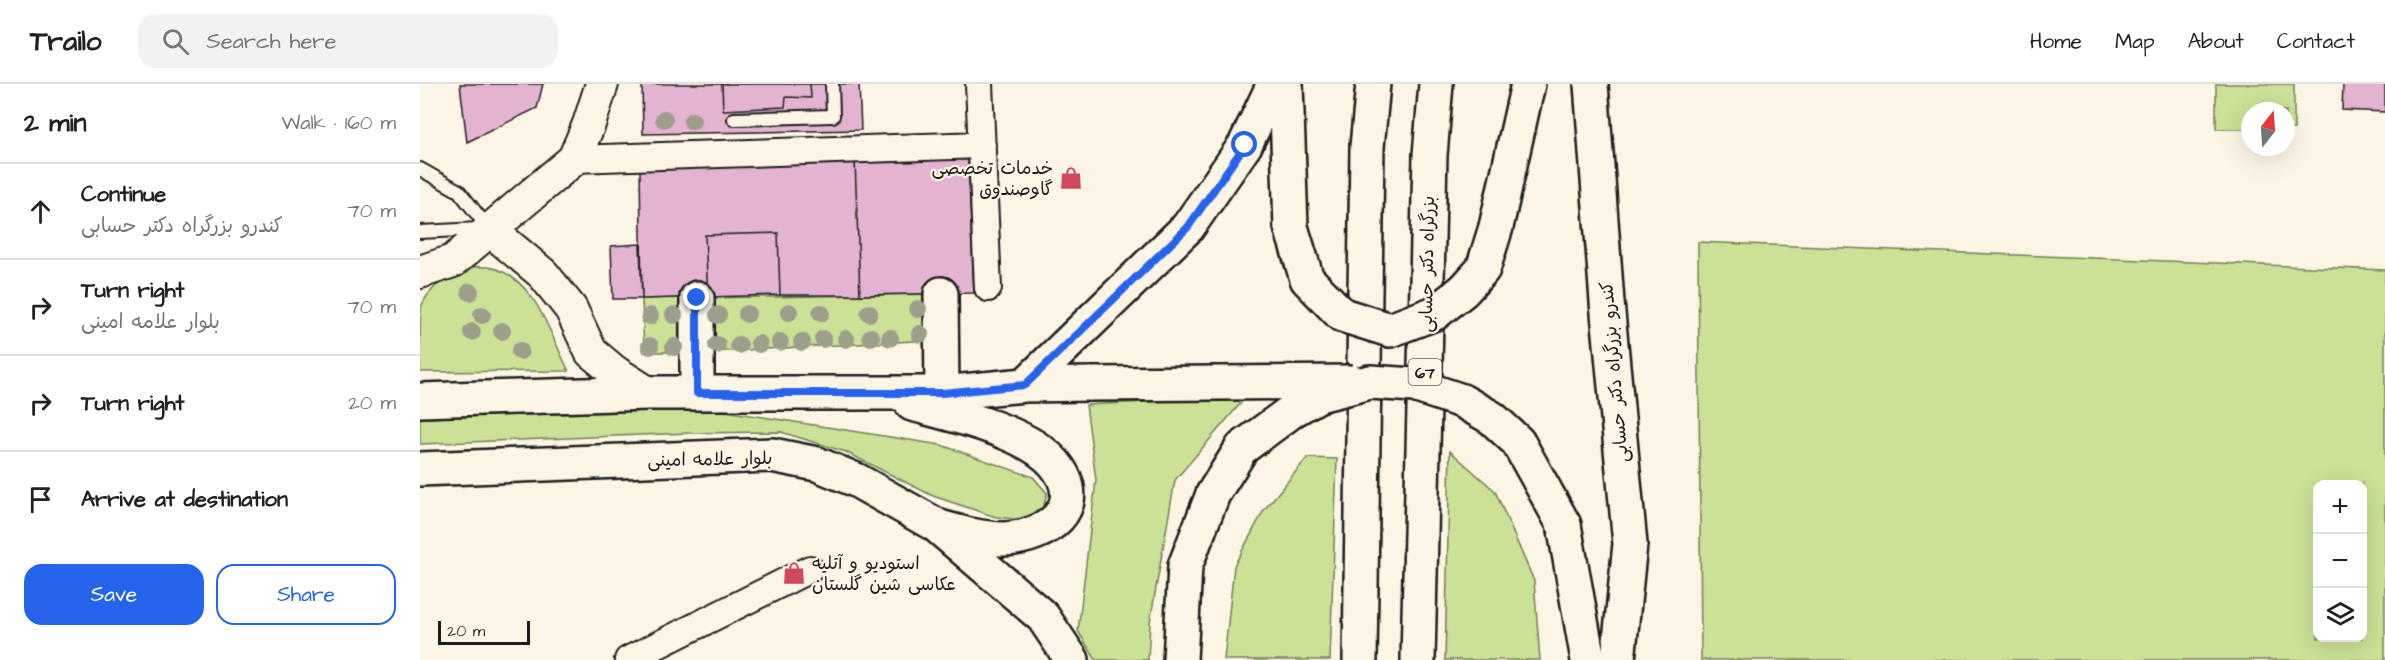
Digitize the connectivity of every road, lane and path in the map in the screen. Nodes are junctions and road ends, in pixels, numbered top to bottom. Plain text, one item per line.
1 (602, 84) edge
2 (832, 84) edge
3 (979, 84) edge
4 (1274, 84) edge
5 (1286, 84) edge
6 (1360, 84) edge
7 (1373, 84) edge
8 (1436, 84) edge
9 (1448, 84) edge
10 (1528, 84) edge
11 (1591, 84) edge
12 (734, 119) dead end
13 (982, 145) junction
14 (1367, 147) junction
15 (1430, 155) junction
16 (574, 159) junction
17 (420, 169) edge
18 (489, 229) junction
19 (420, 232) edge
20 (420, 272) edge
21 (988, 288) dead end
22 (942, 294) dead end
23 (697, 298) dead end
24 (1370, 382) junction
25 (1025, 385) junction
26 (648, 393) junction
27 (697, 393) junction
28 (869, 393) junction
29 (942, 393) junction
30 (420, 400) edge
31 (420, 469) edge
32 (936, 525) junction
33 (810, 569) dead end
34 (628, 660) edge
35 (1072, 660) edge
36 (1180, 660) edge
37 (1360, 660) edge
38 (1418, 660) edge
39 (1588, 660) edge
40 (1618, 660) edge

1 - 16 street
2 - 12 lane
3 - 13 street
4 - 25 main road
5 - 10 main road, bridge
6 - 14 main road
7 - 14 main road
8 - 15 main road, بزرگراه دکتر حسابی / 67
9 - 15 main road
11 - 40 main road, کندرو بزرگراه دکتر حسابی
13 - 16 street
13 - 21 street
14 - 37 main road
15 - 38 main road, بزرگراه دکتر حسابی / 67
16 - 18 street
17 - 18 lane
18 - 19 lane
18 - 20 street
18 - 26 street
22 - 29 main road
23 - 27 main road
24 - 25 main road, bridge
24 - 36 main road, bridge
24 - 39 main road, bridge
25 - 29 main road
26 - 27 main road
26 - 30 main road
27 - 28 main road
28 - 29 main road
28 - 32 main road
31 - 32 main road, بلوار علامه امینی
32 - 35 main road, بلوار علامه امینی
33 - 34 street

